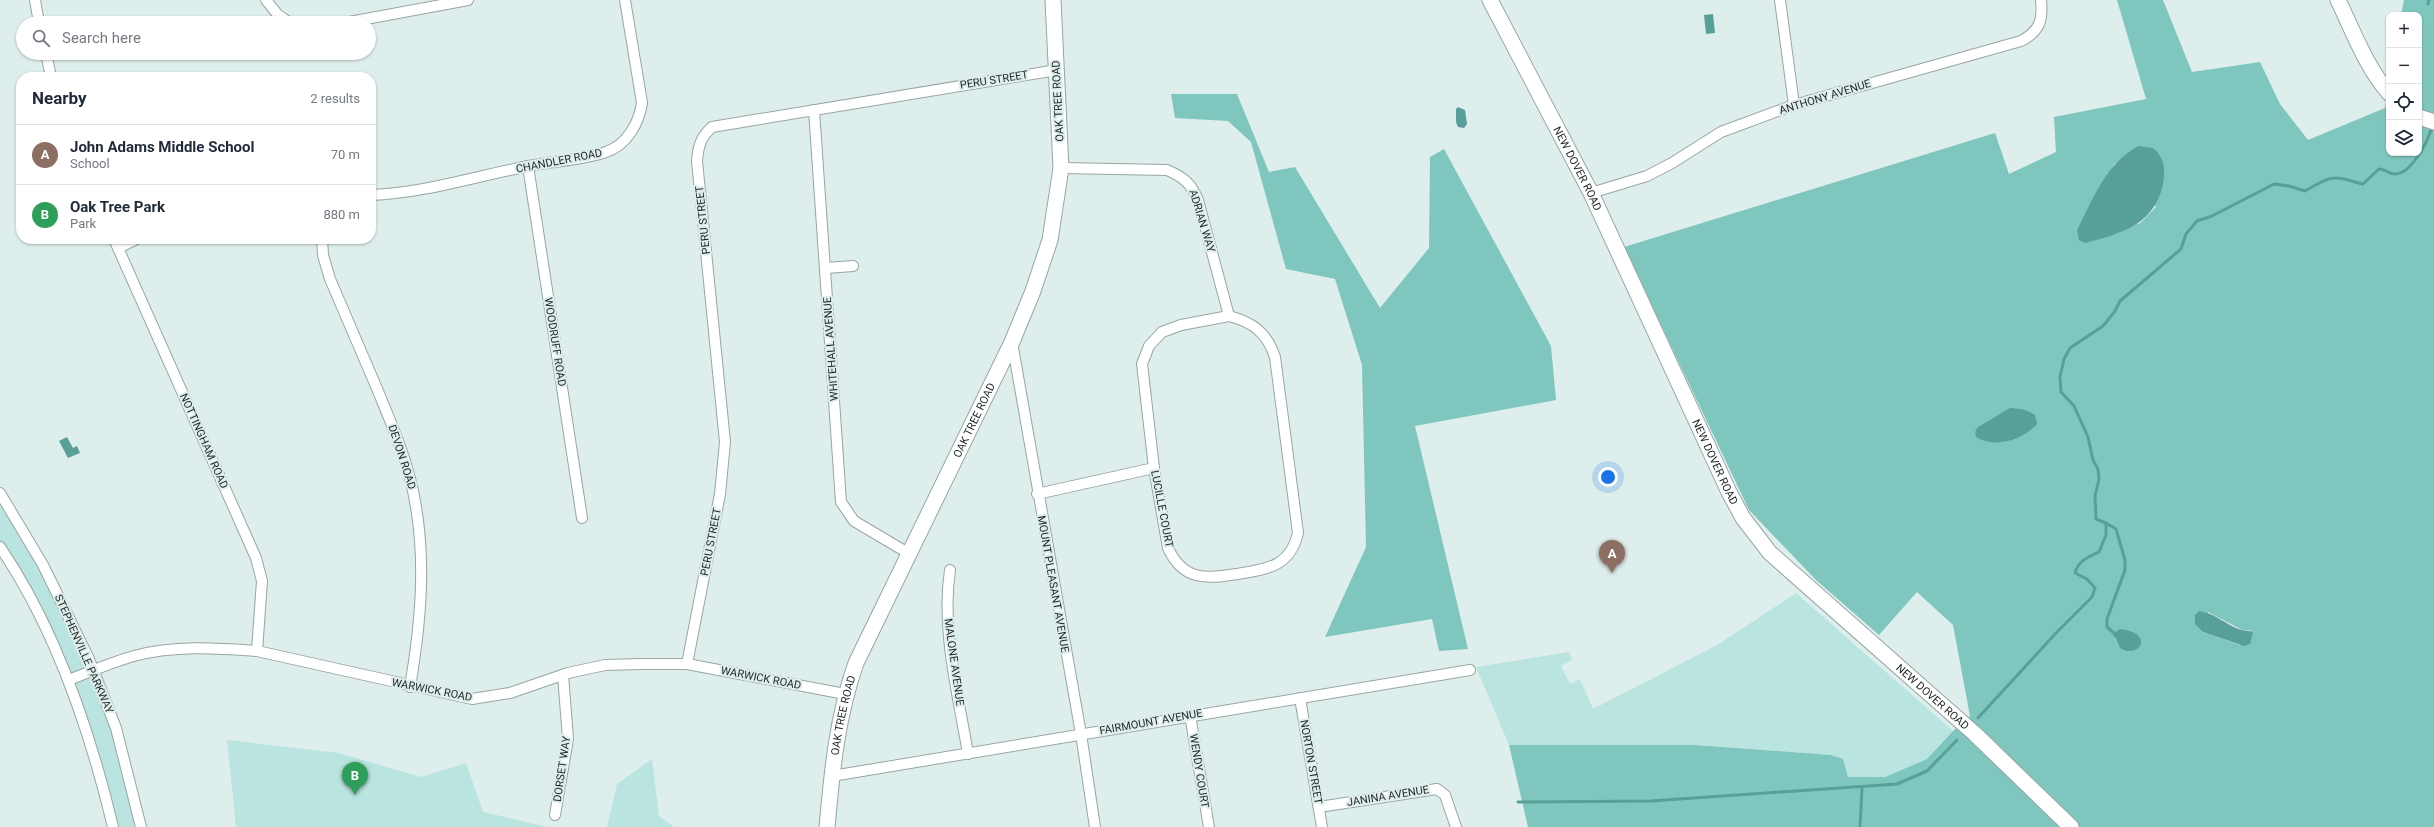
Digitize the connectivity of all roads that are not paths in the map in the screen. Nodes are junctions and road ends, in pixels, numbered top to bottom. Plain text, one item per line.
1 (35, 0) edge
2 (266, 0) edge
3 (468, 0) edge
4 (625, 0) edge
5 (1053, 0) edge
6 (1490, 0) edge
7 (1780, 0) edge
8 (2041, 0) edge
9 (2338, 0) edge
10 (38, 16) edge
11 (280, 16) edge
12 (376, 17) edge
13 (47, 60) edge
14 (1057, 70) junction
15 (50, 72) edge
16 (2386, 90) edge
17 (1794, 105) junction
18 (814, 110) junction
19 (2422, 119) edge
20 (2434, 122) edge
21 (528, 166) junction
22 (1061, 168) junction
23 (1590, 193) junction
24 (376, 195) edge
25 (116, 244) edge
26 (322, 244) edge
27 (853, 266) dead end
28 (826, 268) junction
29 (1229, 316) junction
30 (1012, 342) junction
31 (1154, 468) junction
32 (0, 493) edge
33 (1037, 494) junction
34 (582, 518) dead end
35 (2, 552) edge
36 (908, 553) junction
37 (950, 570) dead end
38 (257, 651) junction
39 (687, 664) junction
40 (1470, 670) dead end
41 (93, 671) junction
42 (563, 675) junction
43 (68, 680) junction
44 (410, 687) junction
45 (845, 694) junction
46 (1300, 698) junction
47 (1190, 715) junction
48 (1081, 734) junction
49 (968, 754) junction
50 (832, 776) junction
51 (1319, 807) junction
52 (555, 815) dead end
53 (114, 827) edge
54 (142, 827) edge
55 (827, 827) edge
56 (1094, 827) edge
57 (1209, 827) edge
58 (1322, 827) edge
59 (1456, 827) edge
60 (2071, 827) edge

1 - 10 street
2 - 11 street
3 - 12 street
4 - 21 street, CHANDLER ROAD
5 - 14 street, OAK TREE ROAD
6 - 23 street, NEW DOVER ROAD
7 - 17 street
8 - 17 street, ANTHONY AVENUE
9 - 16 street
13 - 15 street
14 - 18 street, PERU STREET
14 - 22 street, OAK TREE ROAD
17 - 23 street, ANTHONY AVENUE
18 - 28 street, WHITEHALL AVENUE
18 - 39 street, PERU STREET
19 - 20 street
21 - 24 street, CHANDLER ROAD
21 - 34 street, WOODRUFF ROAD
22 - 29 street, ADRIAN WAY
22 - 30 street, OAK TREE ROAD
23 - 60 street, NEW DOVER ROAD
25 - 38 street, NOTTINGHAM ROAD
26 - 44 street, DEVON ROAD
27 - 28 street
28 - 36 street, WHITEHALL AVENUE
29 - 31 street, LUCILLE COURT
29 - 31 street, LUCILLE COURT
30 - 33 street, MOUNT PLEASANT AVENUE
30 - 36 street, OAK TREE ROAD
31 - 33 street
32 - 41 street, STEPHENVILLE PARKWAY
33 - 48 street, MOUNT PLEASANT AVENUE
35 - 43 street
36 - 45 street, OAK TREE ROAD
37 - 49 street, MALONE AVENUE
38 - 41 street, WARWICK ROAD
38 - 44 street, WARWICK ROAD
39 - 42 street, WARWICK ROAD
39 - 45 street, WARWICK ROAD
40 - 46 street, FAIRMOUNT AVENUE
41 - 43 street, WARWICK ROAD
41 - 54 street, STEPHENVILLE PARKWAY
42 - 44 street, WARWICK ROAD
42 - 52 street, DORSET WAY
43 - 53 street
45 - 50 street, OAK TREE ROAD
46 - 47 street, FAIRMOUNT AVENUE
46 - 51 street, NORTON STREET
47 - 48 street, FAIRMOUNT AVENUE
47 - 57 street, WENDY COURT
48 - 49 street, FAIRMOUNT AVENUE
48 - 56 street, MOUNT PLEASANT AVENUE
49 - 50 street, FAIRMOUNT AVENUE
50 - 55 street, OAK TREE ROAD
51 - 58 street, NORTON STREET
51 - 59 street, JANINA AVENUE

